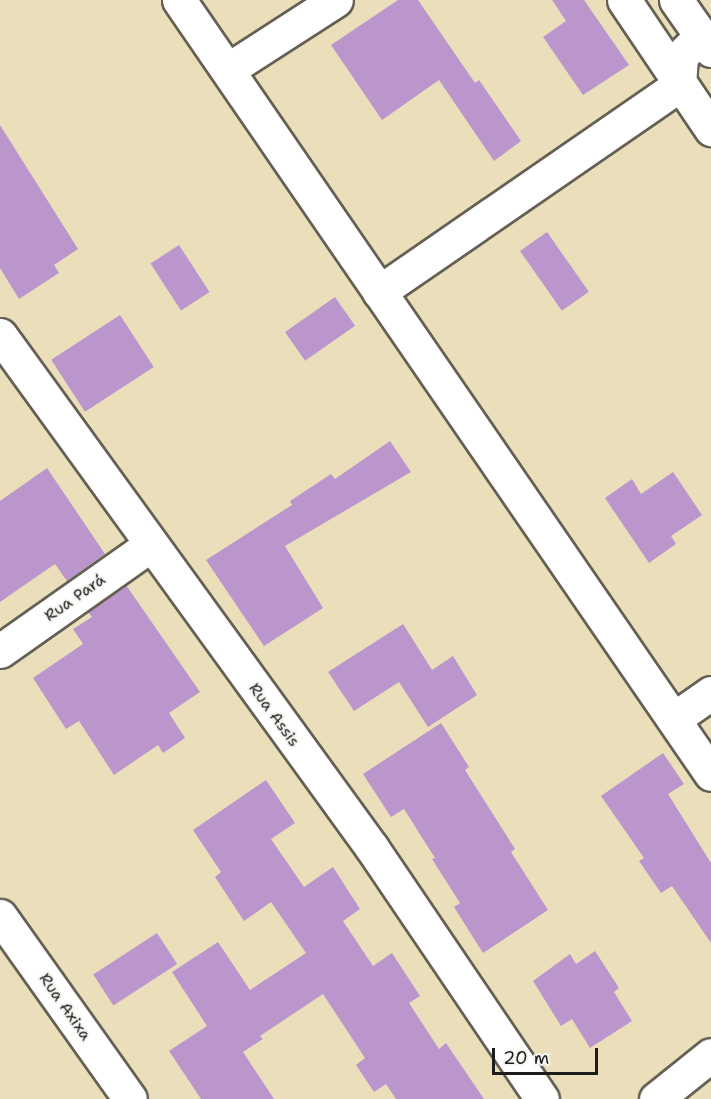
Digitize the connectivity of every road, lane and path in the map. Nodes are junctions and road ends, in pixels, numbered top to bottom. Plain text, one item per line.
1 (179, 0) edge
2 (336, 0) edge
3 (624, 0) edge
4 (676, 0) edge
5 (706, 43) edge
6 (229, 69) junction
7 (679, 85) junction
8 (711, 129) edge
9 (379, 292) junction
10 (0, 334) edge
11 (150, 545) junction
12 (0, 651) edge
13 (711, 693) edge
14 (675, 718) junction
15 (711, 774) edge
16 (0, 916) edge
17 (711, 1055) edge
18 (130, 1099) edge
19 (542, 1099) edge
20 (656, 1099) edge

1 - 6 street
2 - 6 street
3 - 7 street
4 - 5 street
5 - 7 street
6 - 9 street
7 - 8 street
7 - 9 street
9 - 14 street
10 - 11 street, Rua Assis
11 - 12 street, Rua Pará
11 - 19 street, Rua Assis
13 - 14 street
14 - 15 street
16 - 18 street, Rua Axixa
17 - 20 street

